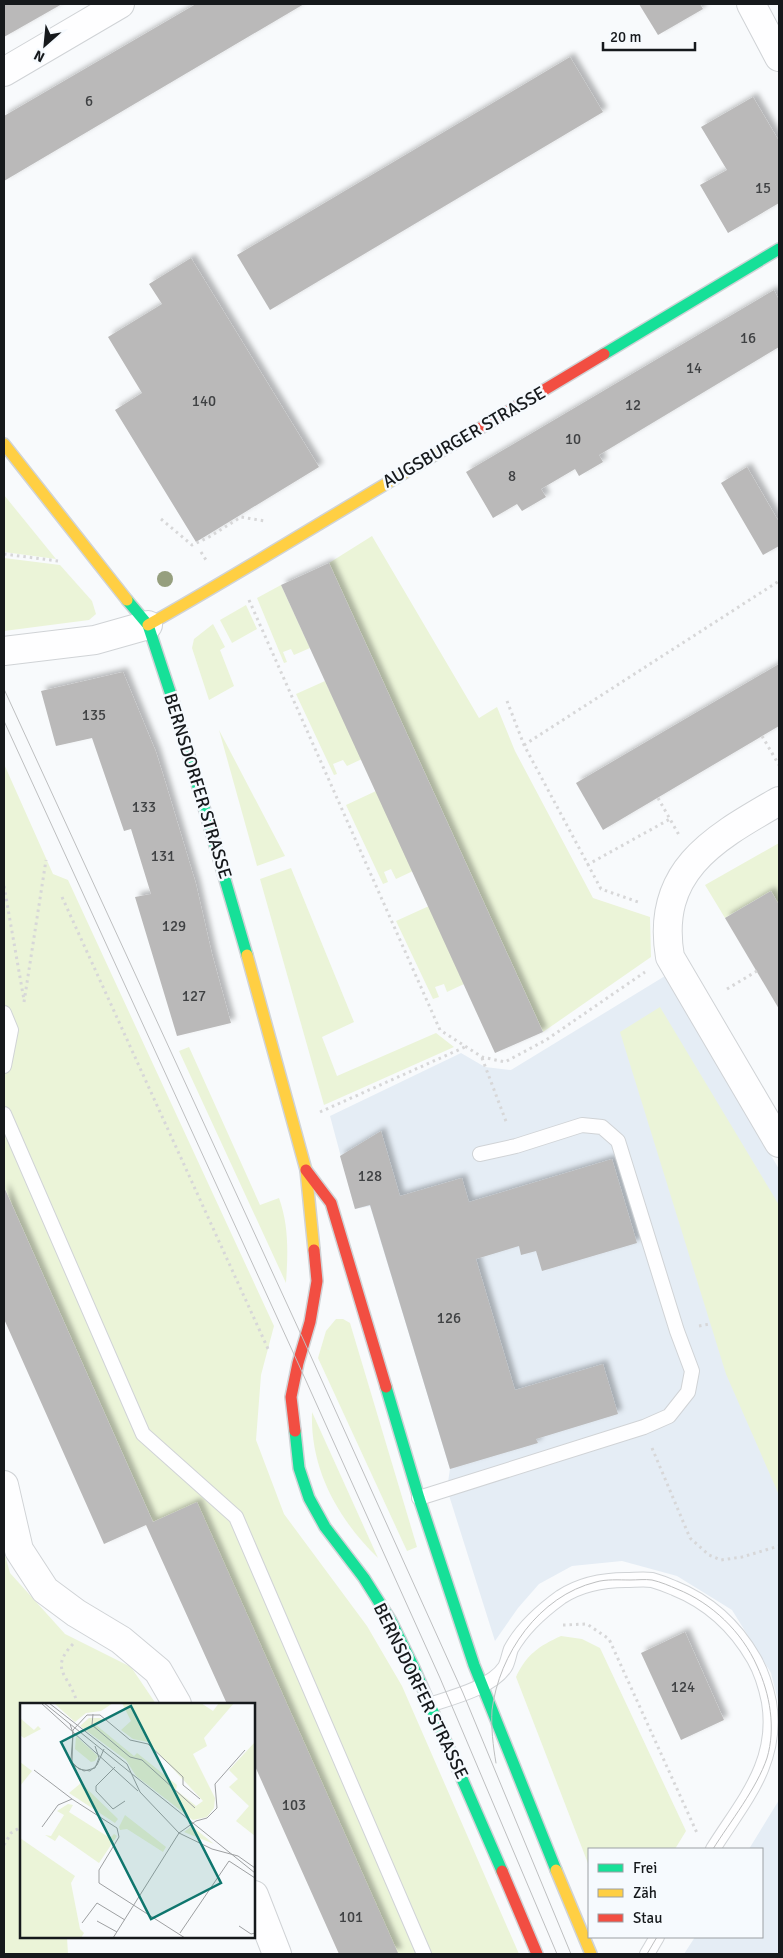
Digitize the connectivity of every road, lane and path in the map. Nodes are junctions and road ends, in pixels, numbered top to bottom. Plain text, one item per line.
1 (120, 4) edge
2 (751, 4) edge
3 (779, 57) edge
4 (4, 72) edge
5 (779, 249) edge
6 (4, 444) edge
7 (161, 520) dead end
8 (209, 537) dead end
9 (4, 554) edge
10 (100, 567) junction
11 (238, 574) junction
12 (779, 580) edge
13 (148, 625) junction
14 (4, 651) edge
15 (507, 702) dead end
16 (762, 736) dead end
17 (524, 746) junction
18 (779, 765) edge
19 (658, 798) dead end
20 (779, 801) edge
21 (670, 819) junction
22 (46, 860) dead end
23 (695, 861) junction
24 (588, 865) junction
25 (4, 886) edge
26 (62, 897) dead end
27 (668, 911) junction
28 (670, 957) junction
29 (757, 971) dead end
30 (727, 989) dead end
31 (4, 1013) edge
32 (465, 1046) junction
33 (482, 1057) junction
34 (4, 1066) edge
35 (4, 1114) edge
36 (295, 1124) junction
37 (779, 1143) edge
38 (516, 1146) junction
39 (480, 1154) dead end
40 (306, 1170) junction
41 (270, 1352) dead end
42 (644, 1428) junction
43 (4, 1486) edge
44 (419, 1498) junction
45 (779, 1546) edge
46 (87, 1620) junction
47 (559, 1627) dead end
48 (482, 1686) junction
49 (77, 1703) edge
50 (176, 1703) edge
51 (432, 1704) junction
52 (20, 1828) edge
53 (698, 1834) dead end
54 (4, 1845) edge
55 (714, 1848) edge
56 (255, 1898) edge
57 (657, 1938) edge
58 (277, 1954) edge
59 (424, 1954) edge
60 (537, 1954) edge
61 (590, 1954) edge
62 (647, 1954) edge

1 - 4 street
2 - 3 street
5 - 11 street, AUGSBURGER STRASSE
6 - 10 street, BERNSDORFER STRASSE
7 - 8 path
9 - 10 path
10 - 13 street, BERNSDORFER STRASSE
11 - 13 street, AUGSBURGER STRASSE
11 - 32 path
12 - 17 path
13 - 14 street
13 - 36 street, BERNSDORFER STRASSE
15 - 17 path
16 - 18 path
17 - 24 path
19 - 21 path
20 - 23 street
21 - 23 path
21 - 24 path
22 - 25 path
23 - 27 street
24 - 27 path
26 - 41 path
27 - 28 street
28 - 33 path
28 - 37 street
29 - 30 path
31 - 34 lane
32 - 33 path
32 - 36 path
33 - 38 path
35 - 59 lane
36 - 40 street, BERNSDORFER STRASSE
38 - 39 lane
38 - 42 lane
40 - 44 street, BERNSDORFER STRASSE
40 - 51 street, BERNSDORFER STRASSE
42 - 44 lane
42 - 45 path
43 - 46 street
44 - 48 street, BERNSDORFER STRASSE
46 - 49 path
46 - 50 street
47 - 53 path
48 - 51 lane
48 - 55 lane
48 - 61 street, BERNSDORFER STRASSE
51 - 60 street, BERNSDORFER STRASSE
52 - 54 path
56 - 58 street
57 - 62 lane

